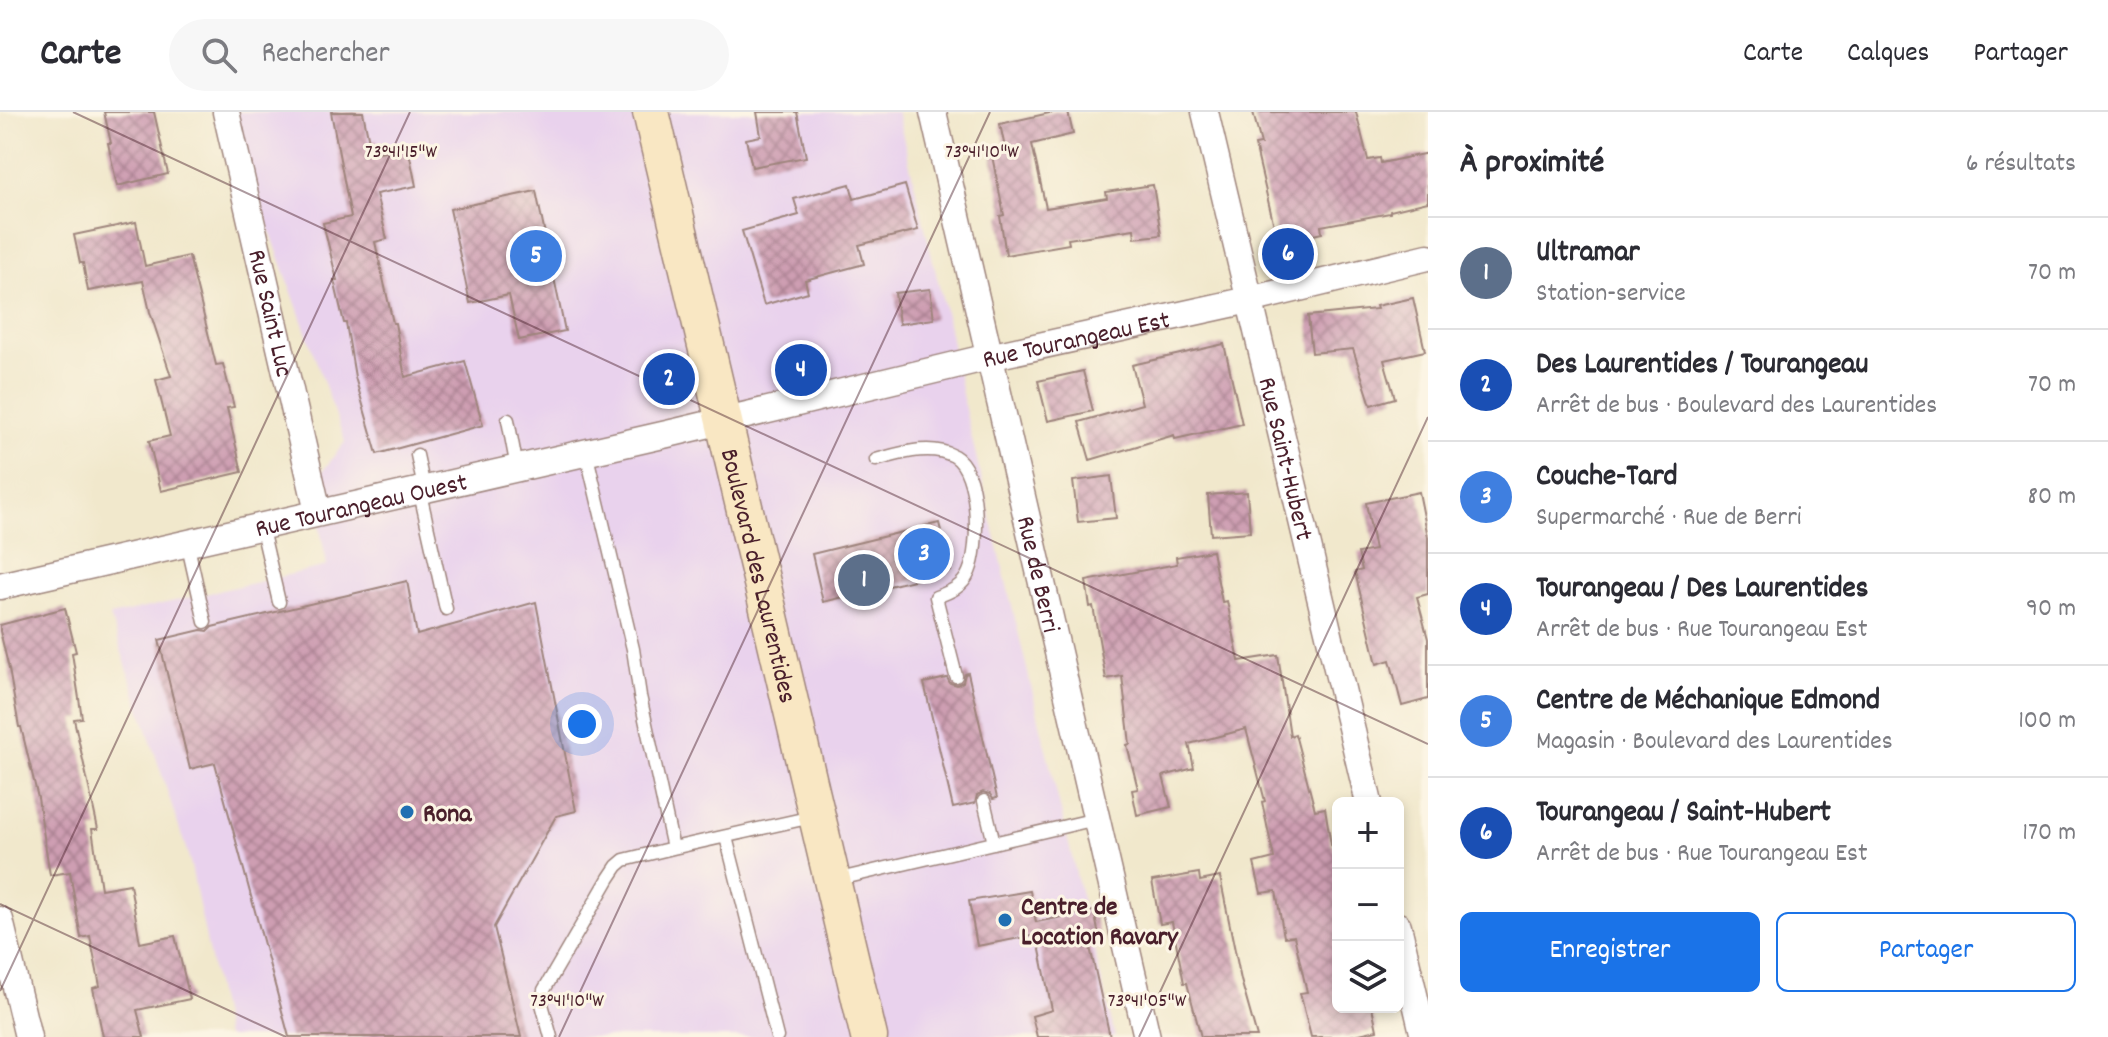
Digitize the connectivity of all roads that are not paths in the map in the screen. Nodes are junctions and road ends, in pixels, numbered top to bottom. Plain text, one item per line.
1 (226, 112) edge
2 (651, 112) edge
3 (933, 112) edge
4 (1205, 112) edge
5 (1428, 257) edge
6 (1249, 300) junction
7 (989, 357) junction
8 (508, 420) dead end
9 (722, 420) junction
10 (586, 452) junction
11 (417, 455) dead end
12 (876, 460) dead end
13 (517, 468) junction
14 (422, 489) junction
15 (318, 512) junction
16 (261, 525) junction
17 (187, 542) junction
18 (0, 586) edge
19 (279, 602) dead end
20 (446, 609) dead end
21 (205, 622) dead end
22 (956, 676) dead end
23 (1368, 797) edge
24 (984, 801) dead end
25 (817, 816) junction
26 (1096, 819) junction
27 (726, 837) junction
28 (994, 843) junction
29 (673, 848) junction
30 (832, 881) junction
31 (0, 920) edge
32 (1402, 941) edge
33 (28, 1037) edge
34 (551, 1037) edge
35 (777, 1037) edge
36 (869, 1037) edge
37 (1147, 1037) edge
38 (1424, 1037) edge

1 - 15 street, Rue Saint Luc
2 - 9 main road, Boulevard des Laurentides
3 - 7 street, Rue de Berri
4 - 6 street, Rue Saint-Hubert
5 - 6 street, Rue Tourangeau Est
6 - 7 street, Rue Tourangeau Est
6 - 23 street, Rue Saint-Hubert
7 - 9 street, Rue Tourangeau Est
7 - 26 street, Rue de Berri
8 - 13 lane
9 - 10 street, Rue Tourangeau Ouest
9 - 25 main road, Boulevard des Laurentides
10 - 13 street, Rue Tourangeau Ouest
10 - 29 lane
11 - 14 lane
12 - 22 lane
13 - 14 street, Rue Tourangeau Ouest
14 - 15 street, Rue Tourangeau Ouest
14 - 20 lane
15 - 16 street, Rue Tourangeau Ouest
16 - 17 street, Rue Tourangeau Ouest
16 - 19 lane
17 - 18 street, Rue Tourangeau Ouest
17 - 21 lane
24 - 28 lane
25 - 27 lane
25 - 30 main road, Boulevard des Laurentides
26 - 28 lane
26 - 37 street, Rue de Berri
27 - 29 lane
27 - 35 lane
28 - 30 lane
29 - 34 lane
30 - 36 main road, Boulevard des Laurentides
31 - 33 street
32 - 38 street

